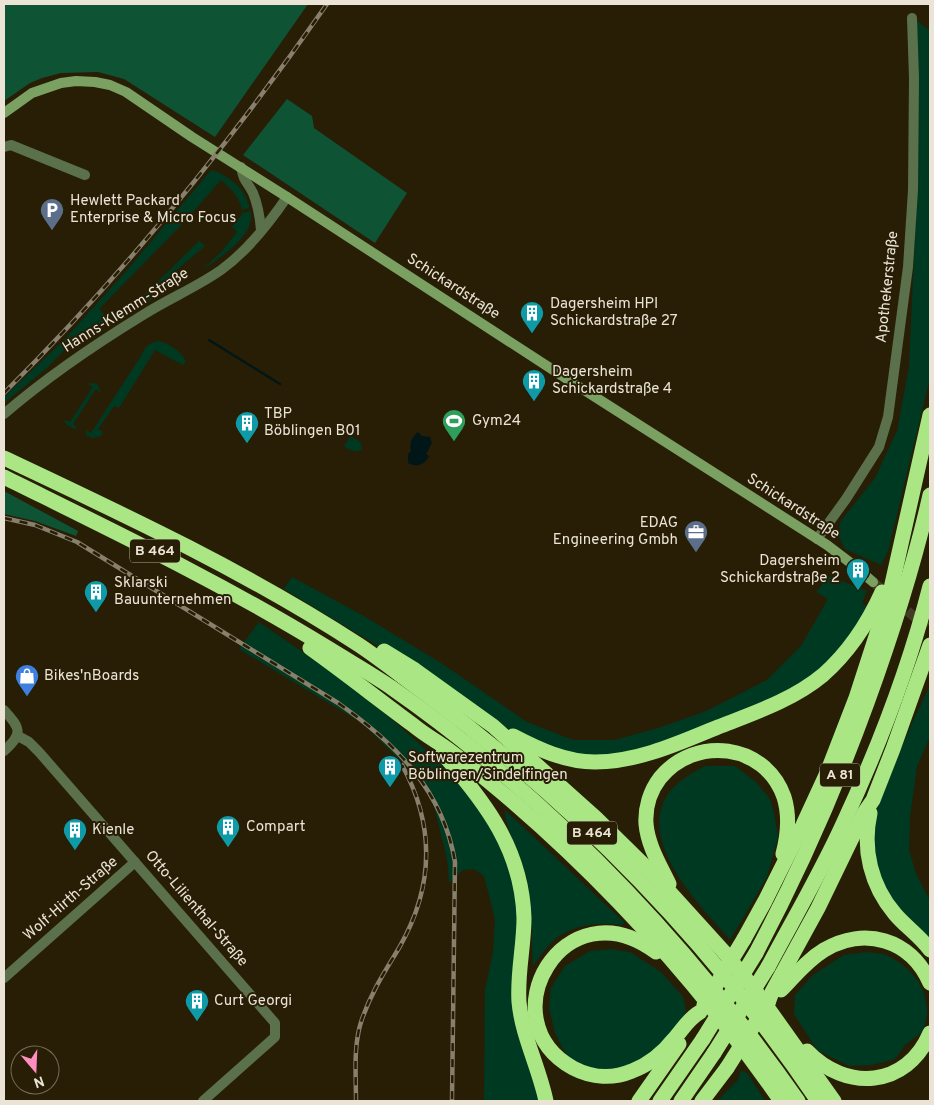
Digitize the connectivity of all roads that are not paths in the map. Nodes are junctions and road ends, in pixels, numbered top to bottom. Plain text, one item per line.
1 (912, 18) dead end
2 (4, 113) edge
3 (4, 147) edge
4 (241, 168) junction
5 (85, 175) dead end
6 (287, 197) junction
7 (261, 230) junction
8 (4, 414) edge
9 (930, 415) edge
10 (4, 458) edge
11 (4, 478) edge
12 (930, 495) edge
13 (817, 539) junction
14 (896, 563) junction
15 (873, 582) tunnel mouth
16 (930, 586) edge
17 (314, 618) junction
18 (292, 626) junction
19 (930, 645) edge
20 (4, 710) edge
21 (493, 726) junction
22 (18, 736) junction
23 (430, 738) junction
24 (4, 751) edge
25 (873, 800) junction
26 (135, 862) junction
27 (772, 888) junction
28 (675, 897) junction
29 (930, 950) edge
30 (674, 963) junction
31 (4, 978) edge
32 (930, 983) edge
33 (781, 984) junction
34 (696, 1016) junction
35 (781, 1025) junction
36 (930, 1033) edge
37 (203, 1101) edge
38 (546, 1101) edge
39 (639, 1101) edge
40 (660, 1101) edge
41 (681, 1101) edge
42 (702, 1101) edge
43 (781, 1101) edge
44 (798, 1101) edge
45 (818, 1101) edge
46 (834, 1101) edge

1 - 13 street, Apothekerstraße
2 - 4 street, Schickardstraße
3 - 5 street
4 - 6 street, Schickardstraße
4 - 7 street
6 - 7 street, Hanns-Klemm-Straße
6 - 13 street, Schickardstraße
7 - 8 street, Hanns-Klemm-Straße
9 - 14 highway
10 - 17 highway, B 464
11 - 18 highway, B 464
12 - 40 highway, A 81, bridge
13 - 15 street, Schickardstraße
14 - 21 highway
14 - 27 highway
16 - 41 highway, A 81, bridge
17 - 21 highway, B 464
17 - 45 highway, B 464
18 - 23 highway, B 464
18 - 44 highway, B 464
19 - 25 highway
20 - 22 street
21 - 28 highway, B 464
22 - 24 street
22 - 26 street, Otto-Lilienthal-Straße
23 - 30 highway, B 464
23 - 38 highway
25 - 29 highway
25 - 33 highway
26 - 31 street, Wolf-Hirth-Straße
26 - 37 street, Otto-Lilienthal-Straße
27 - 28 highway
27 - 34 highway, bridge
28 - 35 highway, B 464
30 - 34 highway
30 - 43 highway, B 464
32 - 33 highway
33 - 42 highway, bridge
34 - 39 highway
35 - 36 highway
35 - 46 highway, B 464

